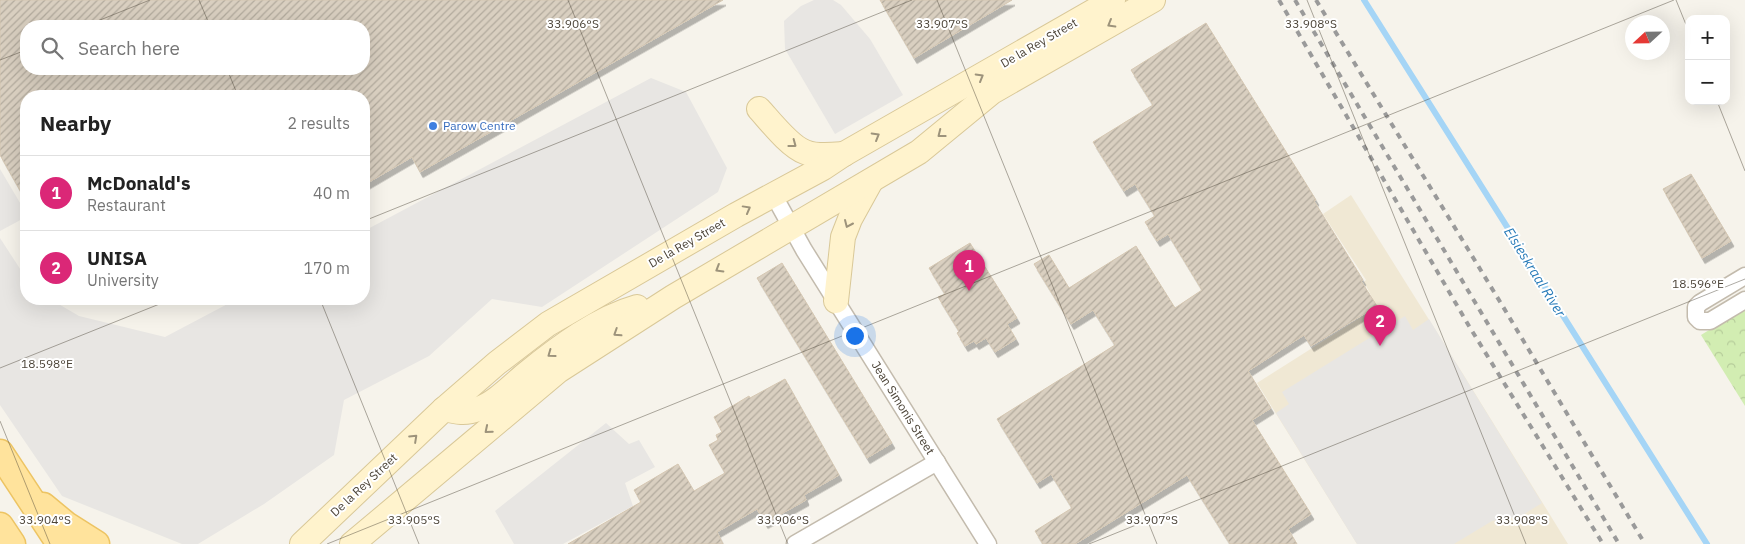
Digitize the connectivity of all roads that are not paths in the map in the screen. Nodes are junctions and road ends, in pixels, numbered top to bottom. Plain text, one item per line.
1 (1113, 0) edge
2 (1153, 0) edge
3 (759, 109) dead end
4 (844, 154) junction
5 (871, 181) junction
6 (773, 194) junction
7 (791, 226) junction
8 (1745, 276) edge
9 (673, 297) junction
10 (1745, 300) edge
11 (836, 301) junction
12 (444, 409) junction
13 (0, 453) edge
14 (937, 462) junction
15 (20, 485) junction
16 (0, 526) edge
17 (12, 544) edge
18 (60, 544) edge
19 (96, 544) edge
20 (302, 544) edge
21 (352, 544) edge
22 (795, 544) edge
23 (988, 544) edge

4 -> 1 main road, De la Rey Street
2 -> 5 main road, De la Rey Street
3 -> 4 main road
4 - 6 main road, De la Rey Street
5 - 7 main road, De la Rey Street
5 -> 11 main road
6 - 7 street, Jean Simonis Street
12 -> 6 main road, De la Rey Street
7 -> 9 main road, De la Rey Street
7 - 11 street, Jean Simonis Street
8 - 10 street
9 -> 12 main road
9 -> 21 main road, De la Rey Street
11 - 14 street, Jean Simonis Street
20 -> 12 main road, De la Rey Street
13 - 15 main road
14 - 22 street
14 - 23 street, Jean Simonis Street
15 - 18 main road
15 - 19 main road
16 - 17 main road

